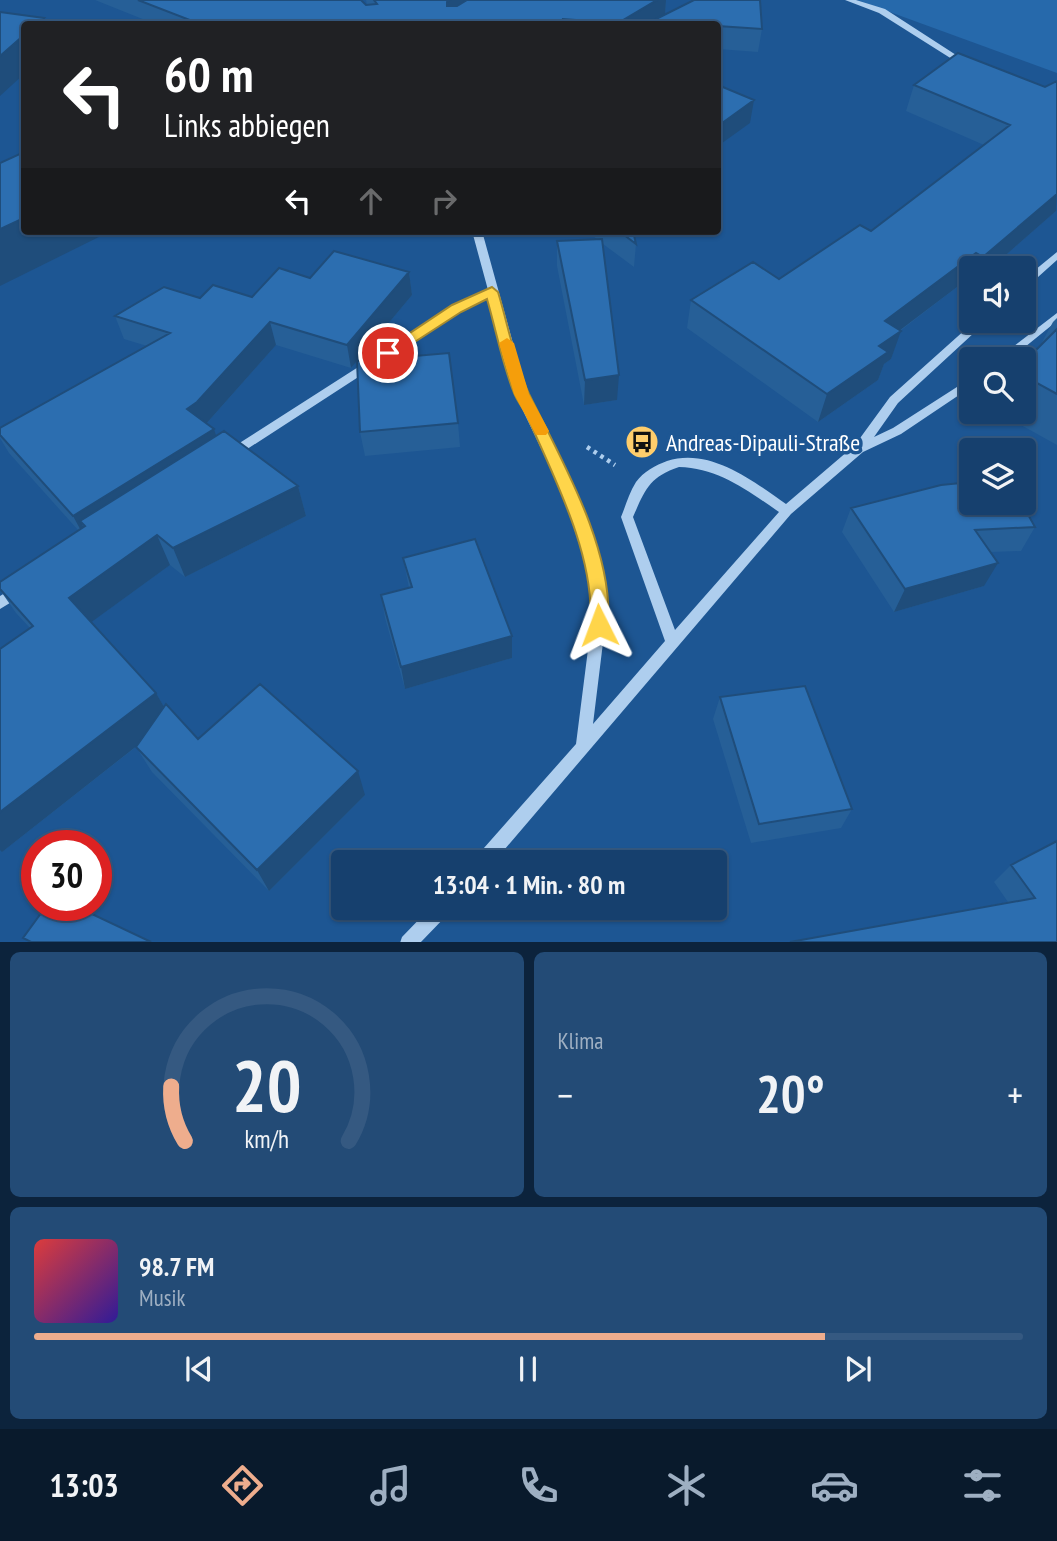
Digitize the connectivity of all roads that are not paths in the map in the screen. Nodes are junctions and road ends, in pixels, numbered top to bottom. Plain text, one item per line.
1 (849, 0) edge
2 (979, 72) edge
3 (478, 235) edge
4 (1057, 256) edge
5 (1036, 274) edge
6 (492, 292) junction
7 (1057, 316) edge
8 (969, 333) edge
9 (1017, 347) edge
10 (959, 390) edge
11 (859, 448) junction
12 (221, 460) edge
13 (787, 510) junction
14 (33, 582) edge
15 (0, 603) edge
16 (673, 643) junction
17 (583, 747) junction
18 (493, 850) edge
19 (430, 920) edge
20 (409, 942) edge

1 - 2 street
3 - 6 street
4 - 5 street
6 - 12 street
6 - 17 street
7 - 9 street
8 - 11 street
10 - 11 street
11 - 13 street
13 - 16 street
13 - 16 street
14 - 15 street
16 - 17 street
17 - 18 street
19 - 20 street

